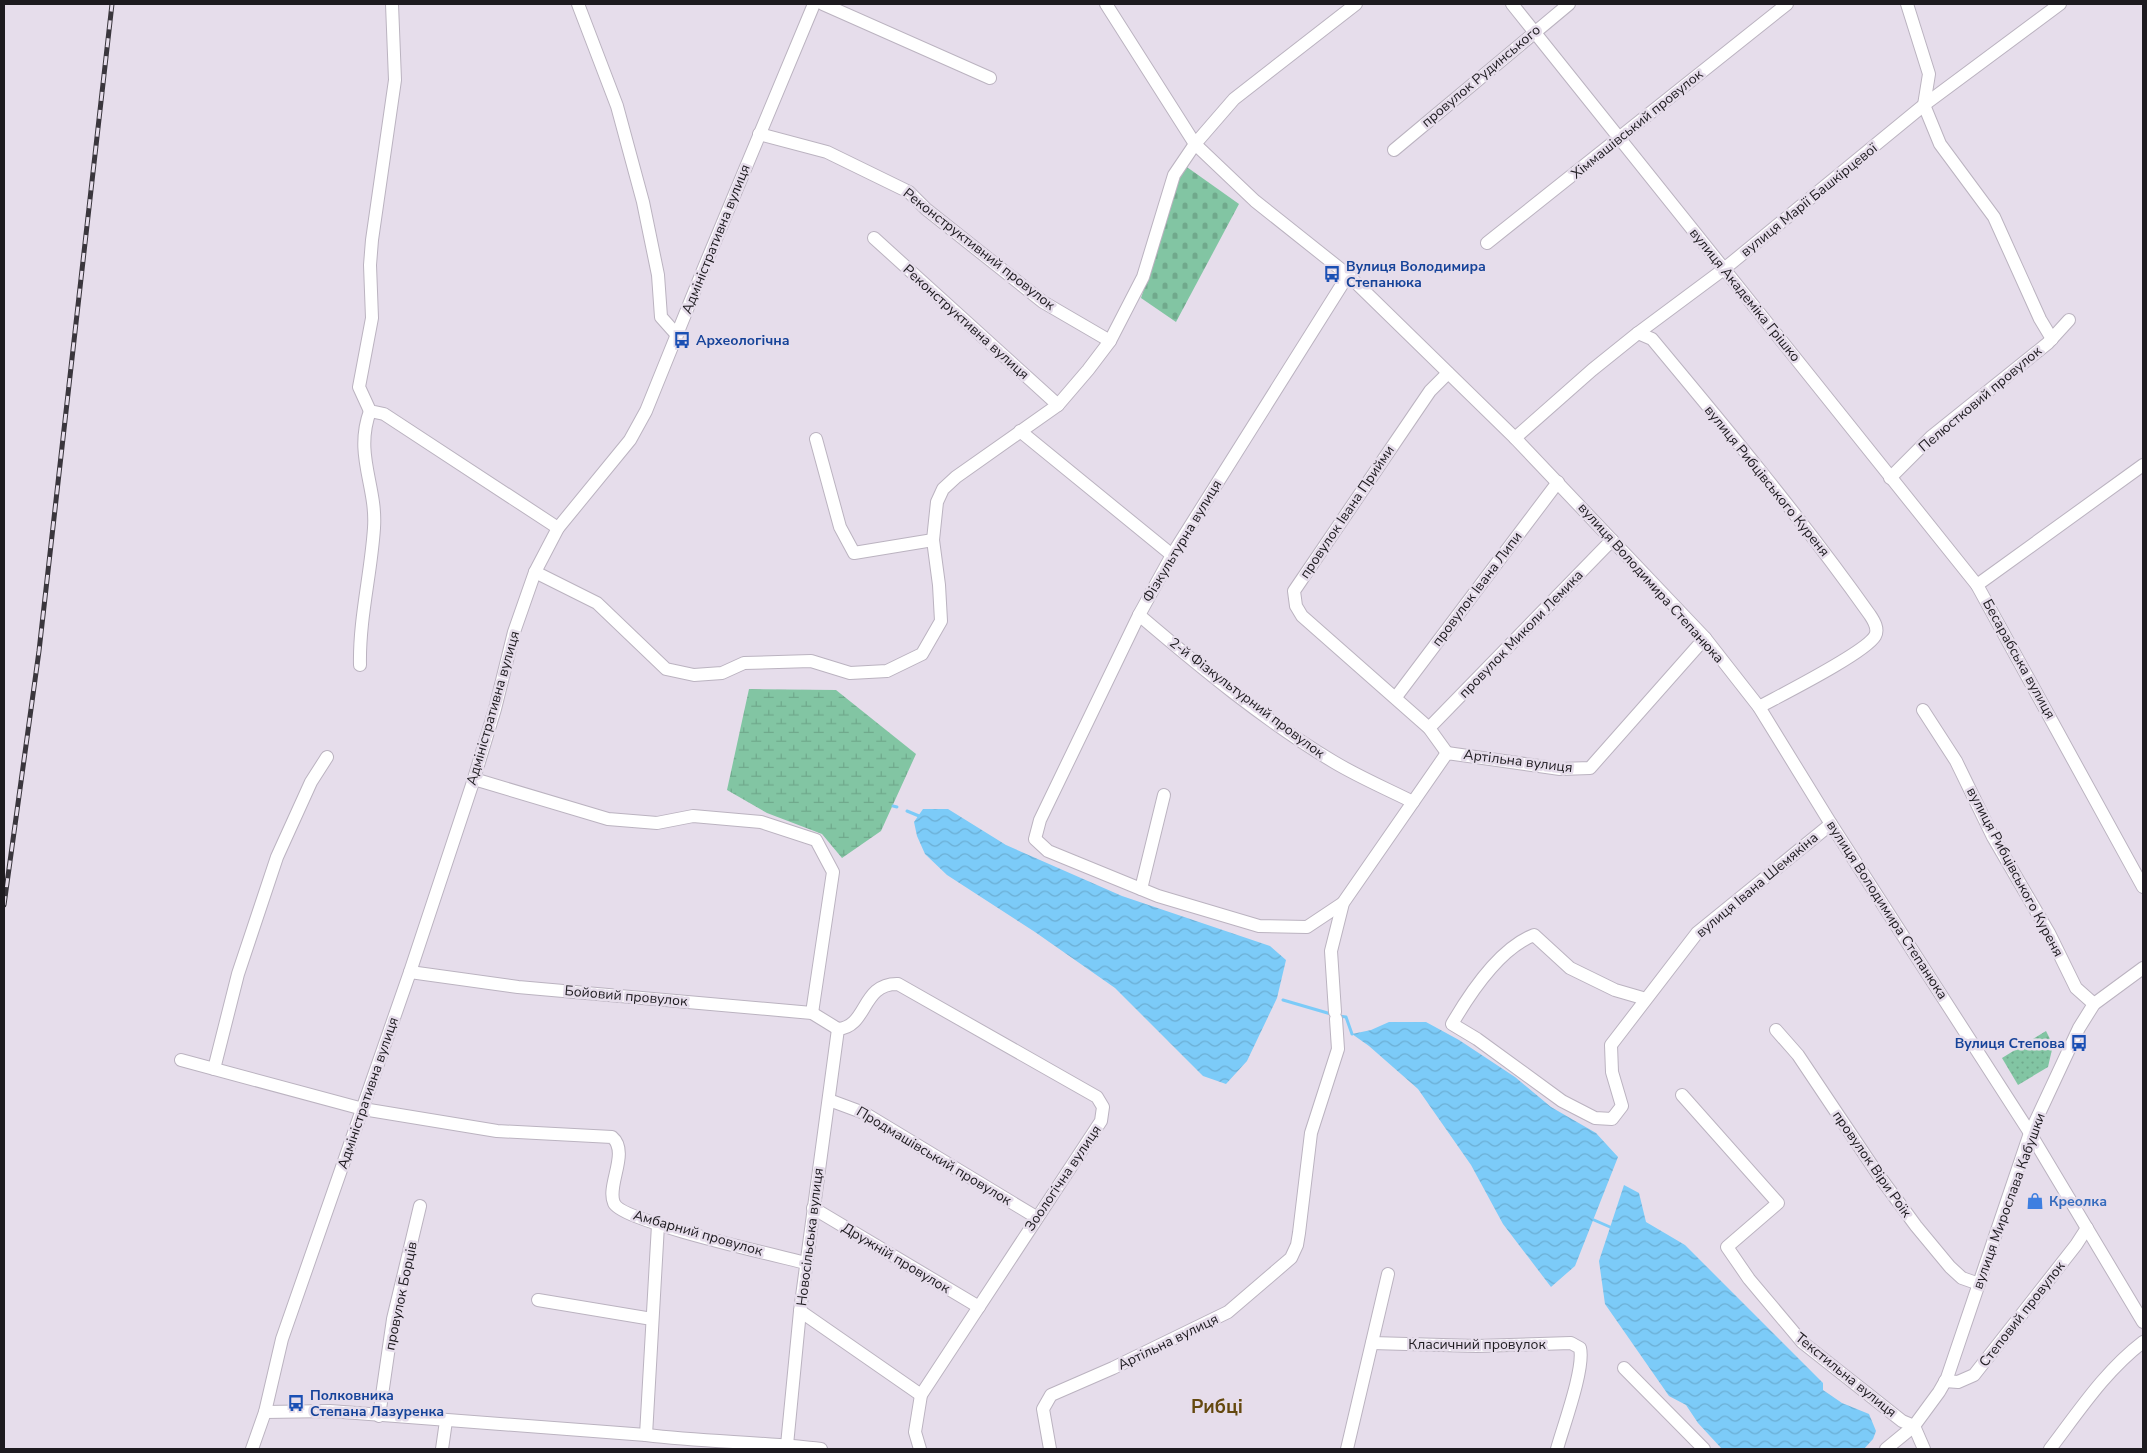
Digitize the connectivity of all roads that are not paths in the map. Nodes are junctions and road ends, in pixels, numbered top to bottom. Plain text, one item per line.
1 (392, 4) edge
2 (578, 4) edge
3 (814, 4) edge
4 (823, 4) edge
5 (1106, 4) edge
6 (1356, 4) edge
7 (1512, 4) edge
8 (1568, 4) edge
9 (1787, 4) edge
10 (1907, 4) edge
11 (2060, 4) edge
12 (1533, 31) junction
13 (990, 78) dead end
14 (1924, 105) junction
15 (759, 134) junction
16 (1620, 137) junction
17 (1195, 144) junction
18 (1394, 150) dead end
19 (874, 238) dead end
20 (1486, 243) dead end
21 (1724, 269) junction
22 (1348, 275) junction
23 (2070, 320) dead end
24 (1638, 333) junction
25 (677, 335) junction
26 (2052, 339) junction
27 (1110, 341) junction
28 (1448, 373) junction
29 (1058, 405) junction
30 (370, 411) junction
31 (1020, 431) junction
32 (1515, 438) junction
33 (816, 439) dead end
34 (2143, 465) edge
35 (1890, 478) junction
36 (1558, 482) junction
37 (558, 528) junction
38 (933, 540) junction
39 (1612, 540) junction
40 (1172, 555) junction
41 (535, 572) junction
42 (1977, 585) junction
43 (1139, 615) junction
44 (1705, 638) junction
45 (360, 665) dead end
46 (1396, 697) junction
47 (1759, 707) junction
48 (1923, 710) dead end
49 (1429, 728) junction
50 (1447, 753) junction
51 (327, 757) dead end
52 (474, 779) junction
53 (1164, 795) dead end
54 (1412, 802) junction
55 (1831, 824) junction
56 (2143, 887) edge
57 (1141, 889) junction
58 (1343, 903) junction
59 (2143, 968) edge
60 (410, 972) junction
61 (1646, 999) junction
62 (2094, 1004) junction
63 (812, 1012) junction
64 (838, 1029) junction
65 (1776, 1030) dead end
66 (182, 1060) dead end
67 (214, 1069) junction
68 (1682, 1095) dead end
69 (829, 1100) junction
70 (363, 1109) junction
71 (2030, 1133) junction
72 (420, 1206) dead end
73 (813, 1208) junction
74 (1036, 1217) junction
75 (658, 1225) junction
76 (2087, 1228) junction
77 (806, 1263) junction
78 (1388, 1274) dead end
79 (1979, 1284) junction
80 (538, 1300) dead end
81 (979, 1308) junction
82 (800, 1311) junction
83 (652, 1319) junction
84 (2143, 1322) edge
85 (2143, 1342) edge
86 (1372, 1343) junction
87 (1624, 1368) dead end
88 (1945, 1381) junction
89 (921, 1395) junction
90 (264, 1412) junction
91 (379, 1416) junction
92 (446, 1421) junction
93 (1914, 1426) junction
94 (646, 1435) junction
95 (787, 1445) junction
96 (252, 1449) edge
97 (442, 1449) edge
98 (821, 1449) edge
99 (920, 1449) edge
100 (1050, 1449) edge
101 (1347, 1449) edge
102 (1557, 1449) edge
103 (1704, 1449) edge
104 (1886, 1449) edge
105 (1924, 1449) edge
106 (2050, 1449) edge

1 - 30 street
2 - 25 street
3 - 15 street, Адміністративна вулиця
4 - 13 street
5 - 17 street, вулиця Володимира Степанюка
6 - 17 street
7 - 12 street, вулиця Академіка Грішко
8 - 12 street, провулок Рудинського
9 - 16 street, Хіммашівський провулок
10 - 14 street
11 - 14 street, вулиця Марії Башкірцевої
12 - 16 street, вулиця Академіка Грішко
12 - 18 street, провулок Рудинського
14 - 21 street, вулиця Марії Башкірцевої
14 - 26 street
15 - 25 street, Адміністративна вулиця
15 - 27 street, Реконструктивний провулок
16 - 20 street, Хіммашівський провулок
16 - 21 street, вулиця Академіка Грішко
17 - 22 street, вулиця Володимира Степанюка
17 - 27 street
19 - 29 street, Реконструктивна вулиця
21 - 24 street, вулиця Марії Башкірцевої
21 - 35 street, вулиця Академіка Грішко
22 - 28 street, вулиця Володимира Степанюка
22 - 40 street, Фізкультурна вулиця
23 - 26 street, Пелюстковий провулок
24 - 32 street, вулиця Марії Башкірцевої
24 - 47 street, вулиця Рибцівського Куреня
25 - 37 street, Адміністративна вулиця
26 - 35 street, Пелюстковий провулок
27 - 29 street
28 - 32 street, вулиця Володимира Степанюка
28 - 46 street, провулок Івана Прийми
29 - 31 street
30 - 37 street
30 - 45 street
31 - 38 street
31 - 40 street
32 - 36 street, вулиця Володимира Степанюка
33 - 38 street
34 - 42 street, Бесарабська вулиця
35 - 42 street, вулиця Академіка Грішко
36 - 39 street, вулиця Володимира Степанюка
36 - 46 street, провулок Івана Липи
37 - 41 street, Адміністративна вулиця
38 - 41 street
39 - 44 street, вулиця Володимира Степанюка
39 - 49 street, провулок Миколи Лемика
40 - 43 street, Фізкультурна вулиця
41 - 52 street, Адміністративна вулиця
42 - 56 street, Бесарабська вулиця
43 - 54 street, 2-й Фізкультурний провулок
43 - 57 street, Фізкультурна вулиця
44 - 47 street, вулиця Володимира Степанюка
44 - 50 street, Артільна вулиця
46 - 49 street, провулок Івана Прийми
47 - 55 street, вулиця Володимира Степанюка
48 - 62 street, вулиця Рибцівського Куреня
49 - 50 street, провулок Івана Прийми
50 - 54 street, Артільна вулиця
51 - 67 street
52 - 60 street, Адміністративна вулиця
52 - 63 street
53 - 57 street
54 - 58 street, Артільна вулиця
55 - 61 street, вулиця Івана Шемякіна
55 - 71 street, вулиця Володимира Степанюка
57 - 58 street
58 - 100 street, Артільна вулиця
59 - 62 street, вулиця Мирослава Кабушки
60 - 63 street, Бойовий провулок
60 - 70 street, Адміністративна вулиця
61 - 61 street, вулиця Івана Шемякіна
62 - 71 street, вулиця Мирослава Кабушки
63 - 64 street, Бойовий провулок
64 - 69 street, Новосільська вулиця
64 - 74 street, Зоологічна вулиця
65 - 79 street, провулок Віри Роїк
66 - 67 street
67 - 70 street
68 - 93 street, Текстильна вулиця
69 - 73 street, Новосільська вулиця
69 - 74 street, Продмашівський провулок
70 - 75 street, Амбарний провулок
70 - 90 street, Адміністративна вулиця
71 - 76 street, вулиця Володимира Степанюка
71 - 79 street, вулиця Мирослава Кабушки
72 - 91 street, провулок Борців
73 - 77 street, Новосільська вулиця
73 - 81 street, Дружній провулок
74 - 81 street, Зоологічна вулиця
75 - 77 street, Амбарний провулок
75 - 83 street
76 - 84 street, вулиця Володимира Степанюка
76 - 88 street, Степовий провулок
77 - 82 street, Новосільська вулиця
78 - 86 street
79 - 88 street, вулиця Мирослава Кабушки
80 - 83 street
81 - 89 street, Зоологічна вулиця
82 - 89 street
82 - 95 street, Новосільська вулиця
83 - 94 street
85 - 106 street
86 - 101 street
86 - 102 street, Класичний провулок
87 - 103 street
88 - 93 street, вулиця Мирослава Кабушки
89 - 99 street, Зоологічна вулиця
90 - 91 street
90 - 96 street, Адміністративна вулиця
91 - 92 street
92 - 94 street
92 - 97 street
93 - 104 street, вулиця Мирослава Кабушки
93 - 105 street
94 - 95 street
95 - 98 street

